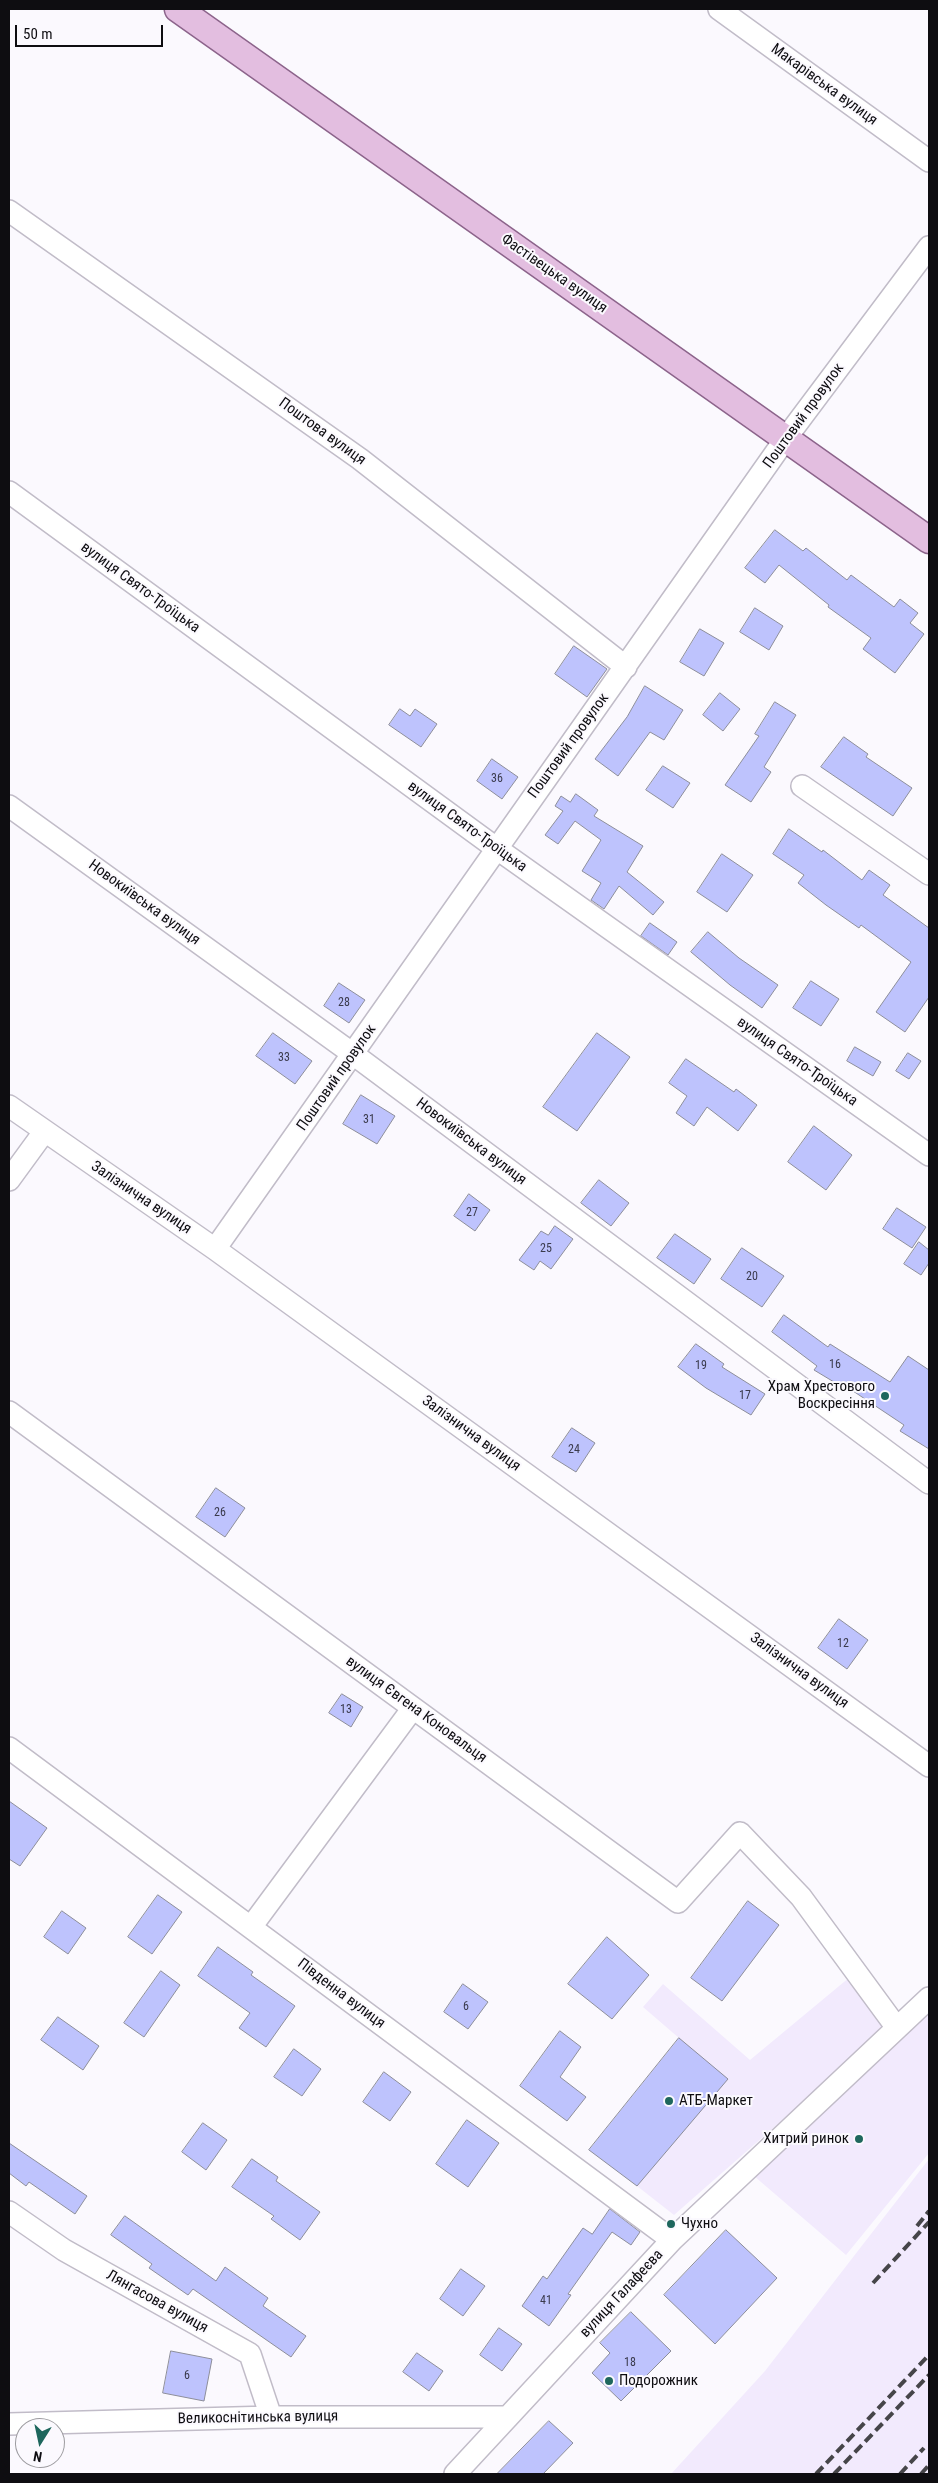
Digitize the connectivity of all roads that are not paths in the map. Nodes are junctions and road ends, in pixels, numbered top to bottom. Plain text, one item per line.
1 (178, 9) edge
2 (719, 9) edge
3 (929, 161) edge
4 (9, 211) edge
5 (929, 247) edge
6 (786, 438) junction
7 (9, 492) edge
8 (929, 540) edge
9 (626, 667) junction
10 (802, 786) dead end
11 (9, 806) edge
12 (496, 848) junction
13 (929, 874) edge
14 (353, 1054) junction
15 (9, 1106) edge
16 (44, 1132) junction
17 (929, 1155) edge
18 (9, 1180) edge
19 (215, 1249) junction
20 (9, 1412) edge
21 (929, 1483) edge
22 (414, 1708) junction
23 (9, 1748) edge
24 (929, 1766) edge
25 (251, 1927) junction
26 (929, 1998) edge
27 (897, 2028) junction
28 (9, 2212) edge
29 (672, 2240) junction
30 (271, 2417) junction
31 (508, 2417) junction
32 (9, 2424) edge
33 (455, 2474) edge

1 - 6 main road, Фастівецька вулиця
2 - 3 street, Макарівська вулиця
4 - 9 street, Поштова вулиця
5 - 6 street, Поштовий провулок
6 - 8 main road, Фастівецька вулиця
6 - 9 street, Поштовий провулок
7 - 12 street, вулиця Свято-Троїцька
9 - 12 street, Поштовий провулок
10 - 13 street
11 - 14 street, Новокиївська вулиця
12 - 14 street, Поштовий провулок
12 - 17 street, вулиця Свято-Троїцька
14 - 19 street, Поштовий провулок
14 - 21 street, Новокиївська вулиця
15 - 16 street, Залізнична вулиця
16 - 18 street
16 - 19 street, Залізнична вулиця
19 - 24 street, Залізнична вулиця
20 - 22 street, вулиця Євгена Коновальця
22 - 25 street
22 - 27 street, вулиця Євгена Коновальця
23 - 25 street, Південна вулиця
25 - 29 street, Південна вулиця
26 - 27 street, вулиця Галафеєва
27 - 29 street, вулиця Галафеєва
28 - 30 street, Лянгасова вулиця
29 - 31 street, вулиця Галафеєва
30 - 31 street, Великоснітинська вулиця
30 - 32 street, Великоснітинська вулиця
31 - 33 street, вулиця Галафеєва

